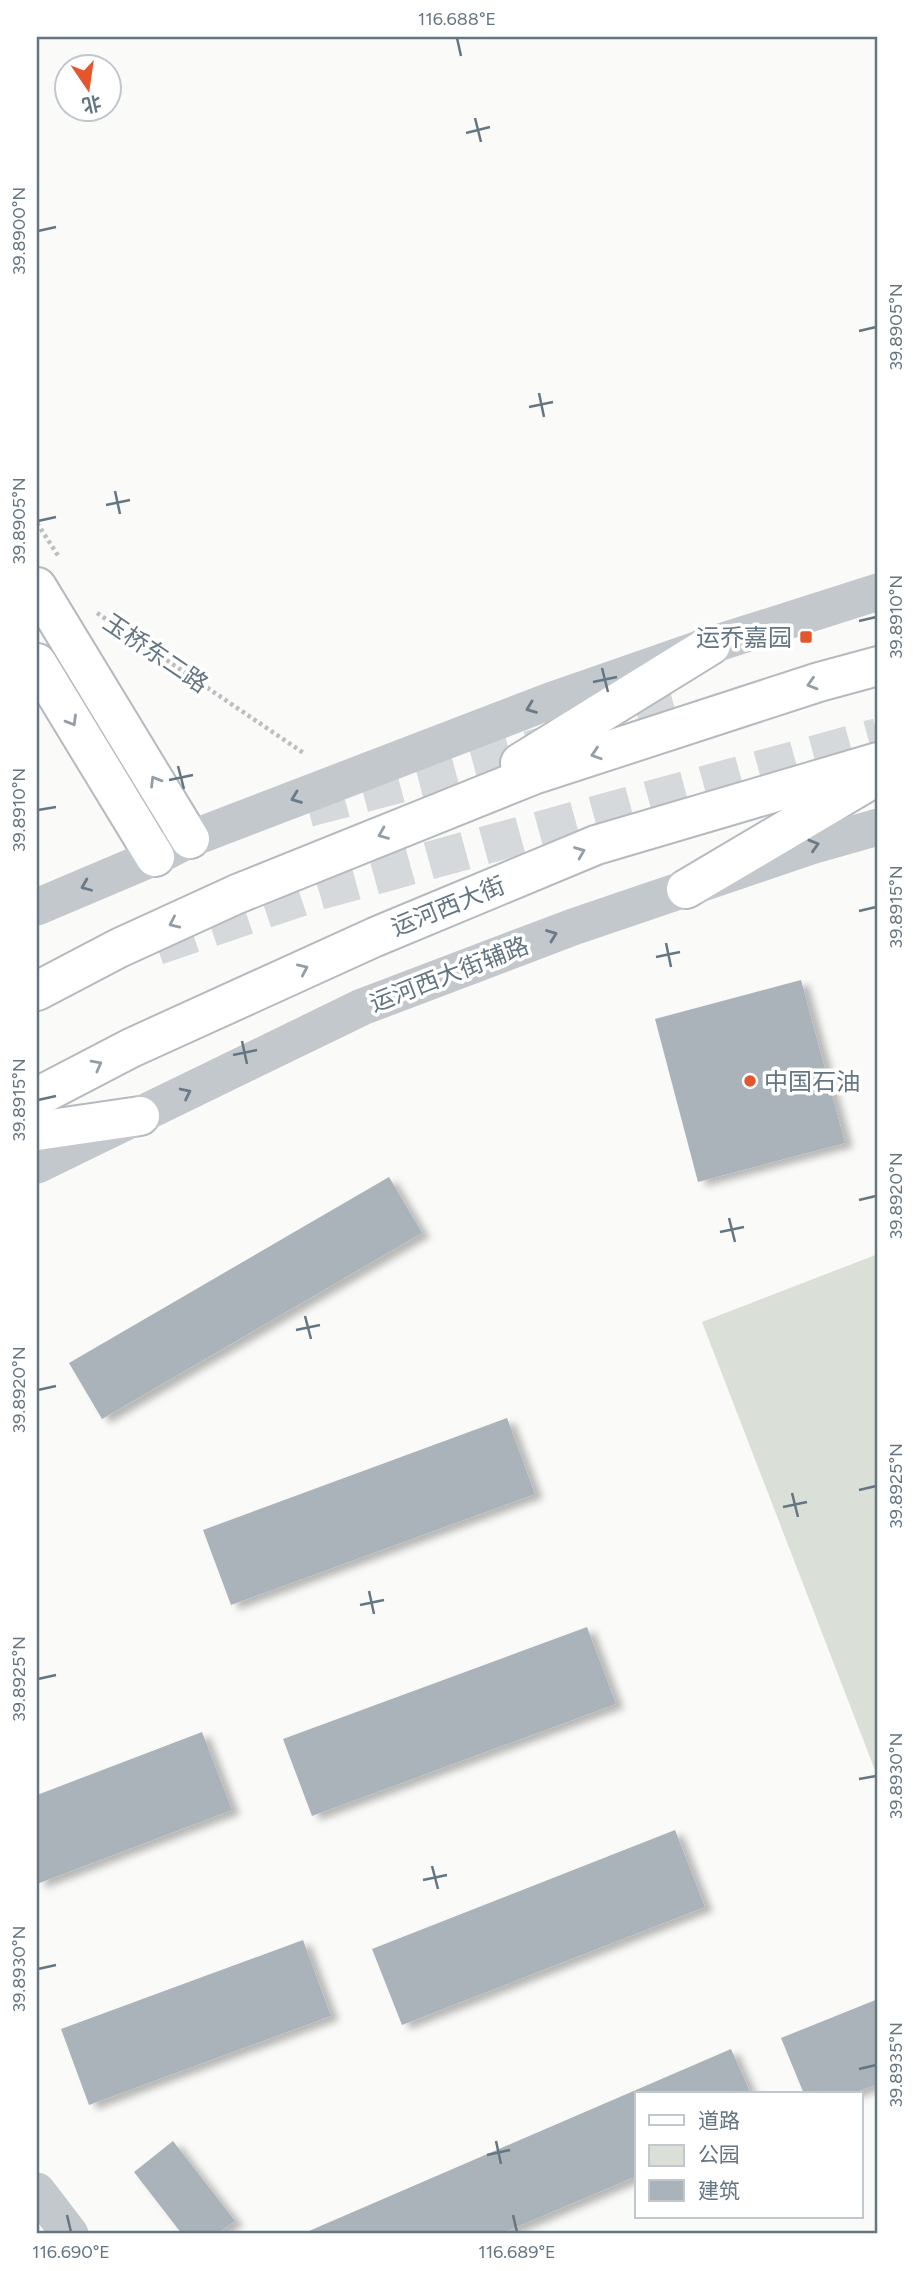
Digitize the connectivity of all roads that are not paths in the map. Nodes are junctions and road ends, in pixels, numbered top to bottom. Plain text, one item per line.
1 (51, 577) edge
2 (878, 592) edge
3 (711, 645) junction
4 (37, 663) edge
5 (878, 666) edge
6 (878, 762) edge
7 (878, 775) edge
8 (448, 807) junction
9 (878, 827) edge
10 (190, 839) junction
11 (155, 857) junction
12 (687, 888) junction
13 (37, 907) edge
14 (37, 991) edge
15 (37, 1097) edge
16 (140, 1116) junction
17 (37, 1131) edge
18 (37, 1165) edge
19 (37, 2191) edge
20 (69, 2234) edge

10 -> 1 main road, 玉桥东二路
2 - 3 street
3 - 8 main road
3 -> 10 street
4 -> 11 main road
5 -> 8 main road
15 -> 6 main road, 运河西大街
7 - 12 main road
8 -> 14 main road
12 -> 9 street, 运河西大街辅路
10 - 11 street
11 -> 13 street
16 -> 12 street, 运河西大街辅路
16 - 17 main road
16 - 18 street, 运河西大街辅路
19 - 20 street

